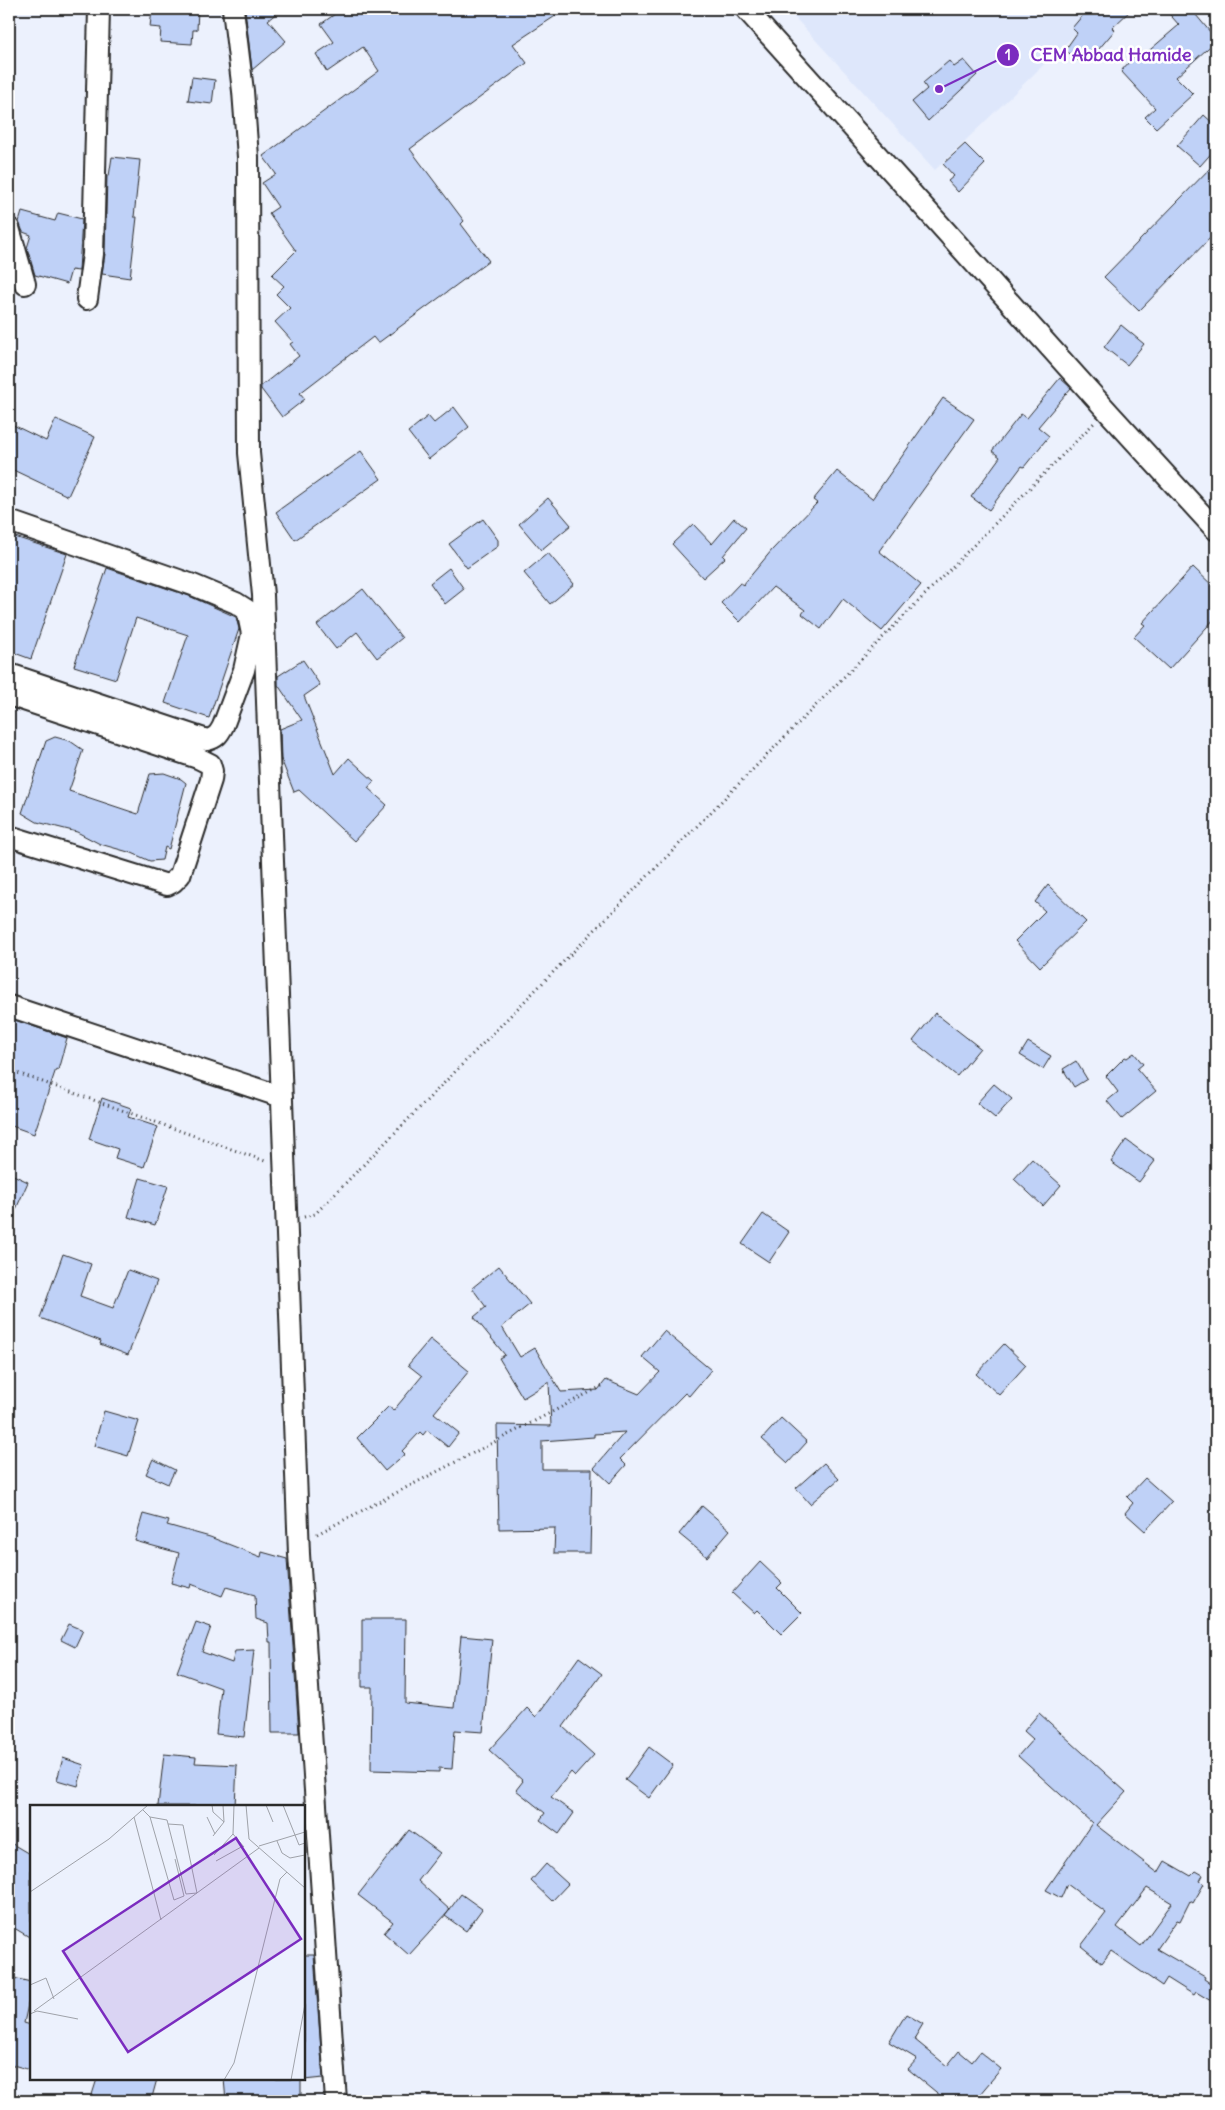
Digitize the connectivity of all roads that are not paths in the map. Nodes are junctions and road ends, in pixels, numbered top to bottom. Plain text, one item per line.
1 (99, 9) edge
2 (233, 9) edge
3 (746, 9) edge
4 (9, 228) edge
5 (24, 284) dead end
6 (87, 299) dead end
7 (9, 521) edge
8 (1216, 530) edge
9 (9, 674) edge
10 (9, 695) edge
11 (9, 836) edge
12 (9, 1006) edge
13 (282, 1097) junction
14 (336, 2101) edge

1 - 6 street
2 - 13 street
3 - 8 street
4 - 5 street
7 - 9 street
10 - 11 street
12 - 13 street
13 - 14 street

